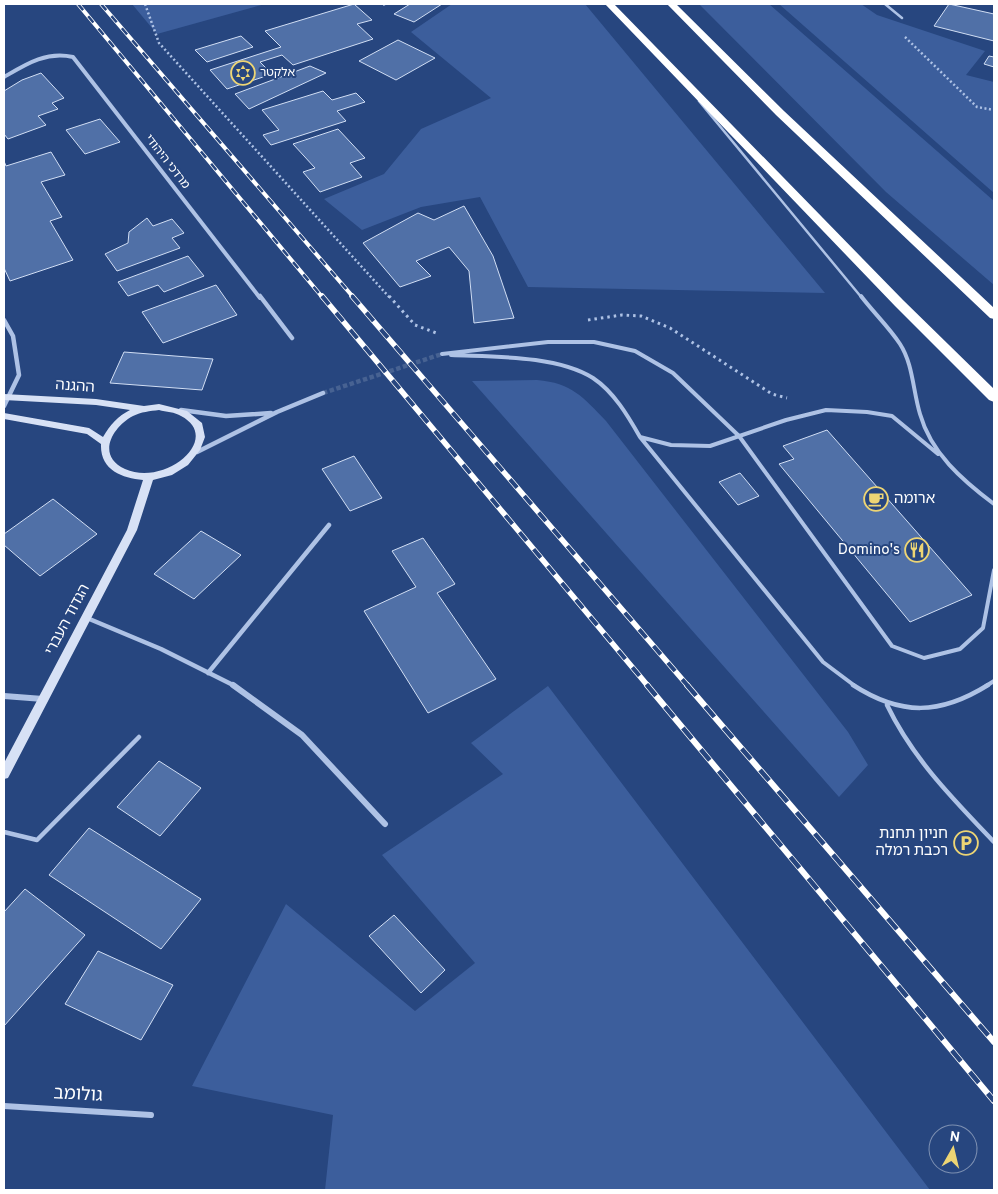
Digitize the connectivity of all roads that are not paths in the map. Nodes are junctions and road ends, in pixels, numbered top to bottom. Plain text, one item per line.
1 (609, 4) edge
2 (672, 4) edge
3 (885, 4) edge
4 (902, 18) road end
5 (4, 77) edge
6 (681, 80) junction
7 (994, 315) edge
8 (4, 320) edge
9 (292, 338) dead end
10 (323, 393) tunnel mouth
11 (6, 397) edge
12 (994, 397) edge
13 (4, 406) edge
14 (144, 409) junction
15 (179, 410) junction
16 (277, 412) junction
17 (4, 416) edge
18 (739, 436) junction
19 (640, 437) junction
20 (105, 443) junction
21 (196, 452) junction
22 (940, 455) junction
23 (149, 477) junction
24 (994, 504) edge
25 (329, 525) dead end
26 (994, 570) edge
27 (87, 618) junction
28 (208, 673) junction
29 (993, 684) edge
30 (4, 696) edge
31 (43, 699) junction
32 (887, 705) junction
33 (139, 737) dead end
34 (4, 774) edge
35 (386, 824) dead end
36 (4, 832) edge
37 (994, 842) edge
38 (4, 1106) edge
39 (151, 1115) dead end

1 - 6 highway
2 - 7 highway
3 - 4 lane
5 - 9 street, מרדכי היהודי
6 - 12 highway
6 - 22 lane
8 - 11 street
10 - 16 street
11 - 13 street
11 - 14 street, ההגנה
14 - 15 street
14 - 20 street
15 - 16 street
15 - 21 street
16 - 21 street
17 - 20 street
18 - 19 lane
18 - 19 lane
18 - 22 lane
18 - 26 lane
19 - 32 lane
20 - 23 street
21 - 23 street
22 - 24 lane
23 - 27 street, הגדוד העברי
25 - 28 street
27 - 28 street
27 - 31 street, הגדוד העברי
28 - 35 street
29 - 32 lane
30 - 31 street
31 - 34 street, הגדוד העברי
32 - 37 lane
33 - 36 lane
38 - 39 street, גולומב

